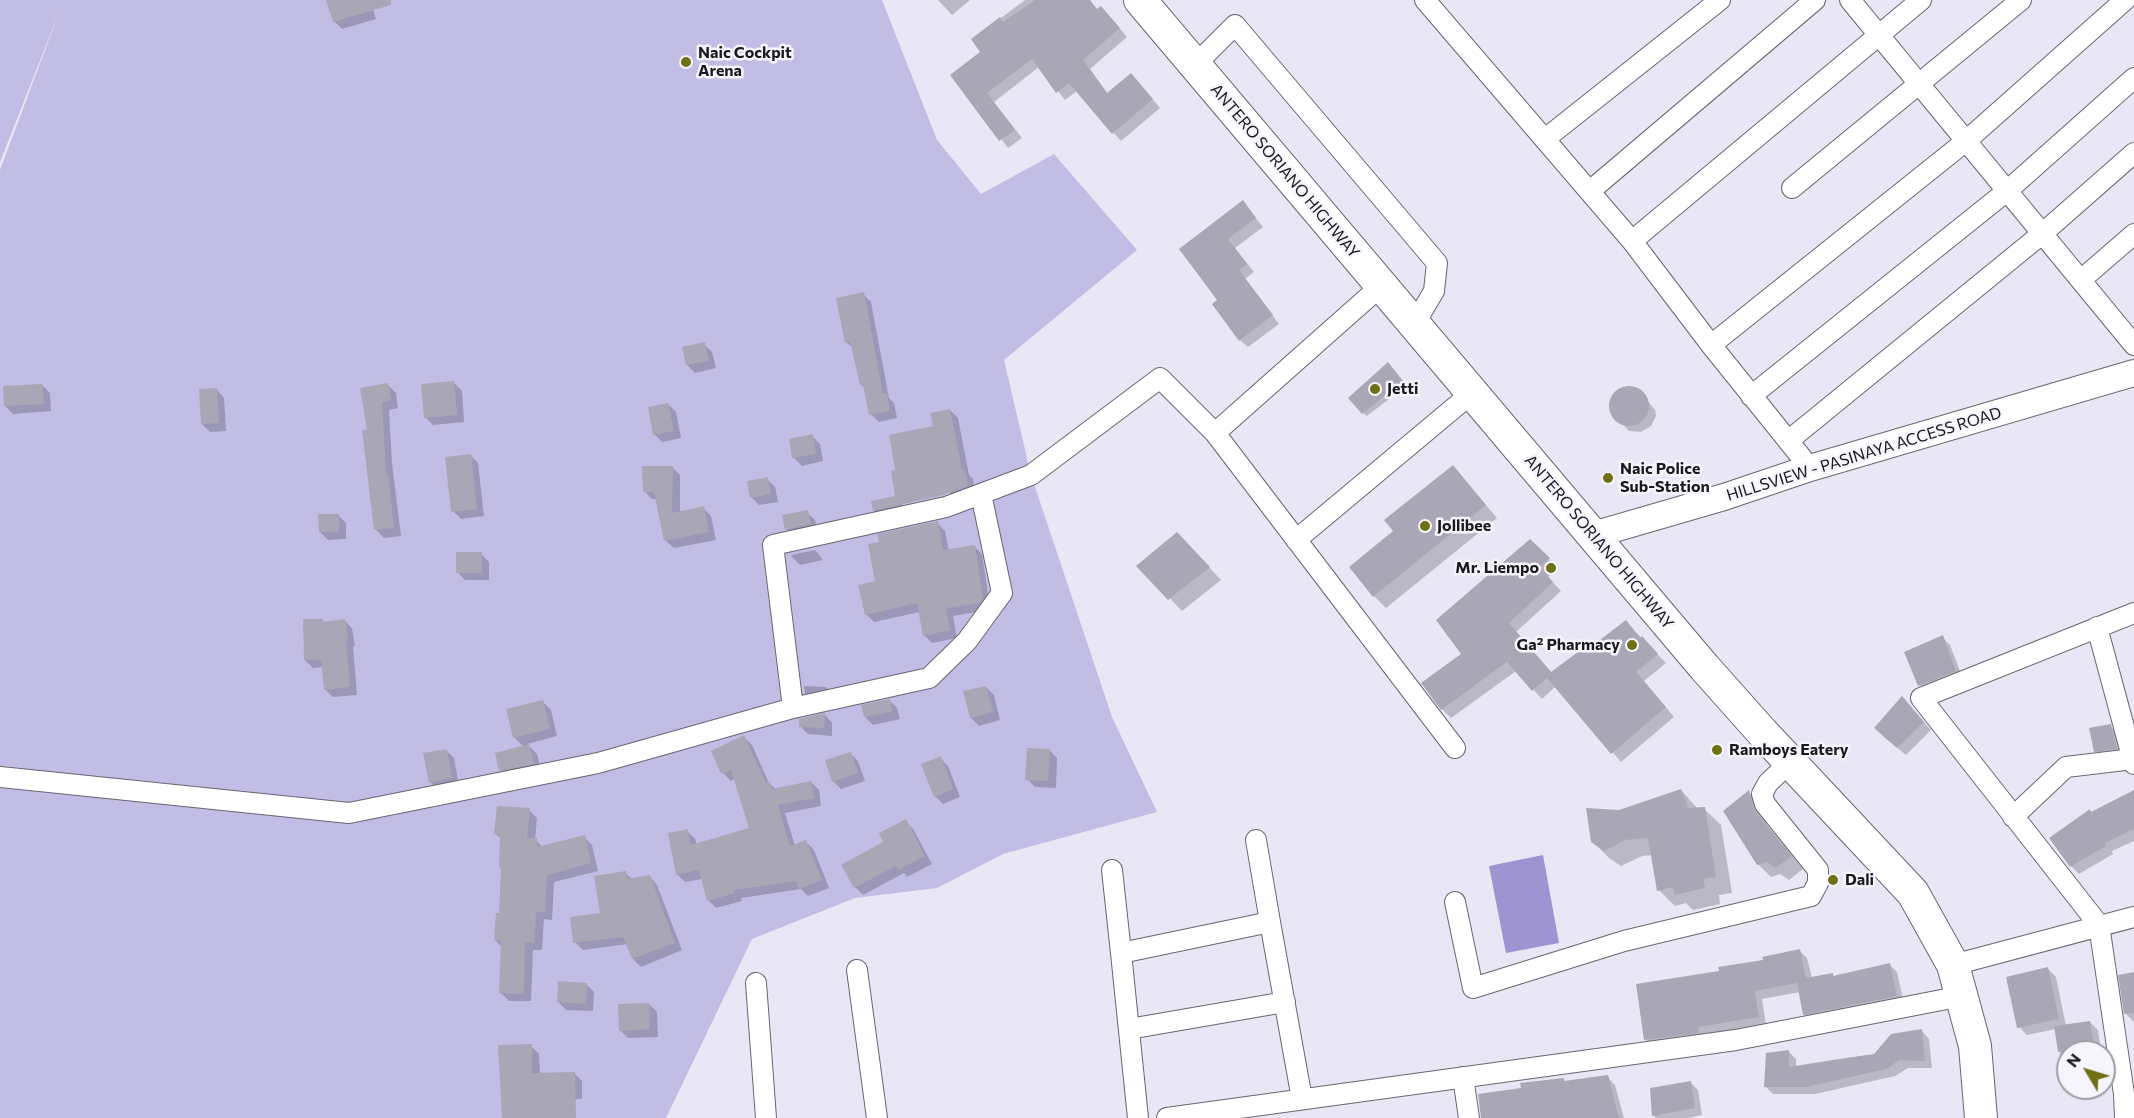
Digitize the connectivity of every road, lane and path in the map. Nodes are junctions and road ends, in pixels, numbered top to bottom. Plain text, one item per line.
1 (1425, 0) edge
2 (1720, 0) edge
3 (1815, 0) edge
4 (1850, 0) edge
5 (1920, 0) edge
6 (2021, 0) edge
7 (2125, 0) edge
8 (1149, 3) edge
9 (1879, 36) junction
10 (1195, 65) junction
11 (2134, 78) edge
12 (1920, 84) junction
13 (1545, 139) junction
14 (1966, 141) junction
15 (2134, 153) edge
16 (1792, 188) dead end
17 (1590, 191) junction
18 (2007, 191) junction
19 (2043, 233) junction
20 (2134, 234) edge
21 (1632, 241) junction
22 (2082, 279) junction
23 (1383, 285) junction
24 (1415, 323) junction
25 (2127, 323) edge
26 (1711, 345) junction
27 (2134, 345) edge
28 (2134, 373) edge
29 (1473, 392) junction
30 (1751, 396) junction
31 (1215, 433) junction
32 (1788, 441) junction
33 (1810, 468) junction
34 (981, 494) junction
35 (1593, 535) junction
36 (1296, 540) junction
37 (2134, 613) edge
38 (2097, 627) junction
39 (793, 708) junction
40 (1455, 748) dead end
41 (1790, 762) junction
42 (2133, 762) edge
43 (0, 777) edge
44 (2013, 817) junction
45 (1256, 840) dead end
46 (1112, 870) dead end
47 (1455, 902) dead end
48 (2134, 917) edge
49 (1270, 922) junction
50 (2099, 925) junction
51 (1121, 953) junction
52 (1953, 965) junction
53 (857, 970) dead end
54 (756, 983) dead end
55 (1962, 996) junction
56 (1285, 1002) junction
57 (1129, 1029) junction
58 (1463, 1077) junction
59 (1302, 1099) junction
60 (1263, 1111) edge
61 (1191, 1116) edge
62 (766, 1118) edge
63 (877, 1118) edge
64 (1138, 1118) edge
65 (1167, 1118) edge
66 (1469, 1118) edge
67 (1981, 1118) edge
68 (2126, 1118) edge

1 - 13 street
2 - 13 street
3 - 17 street
4 - 9 street
5 - 9 street
6 - 12 street
7 - 14 street
8 - 10 main road, ANTERO SORIANO HIGHWAY
9 - 12 street
9 - 21 street
10 - 23 main road, ANTERO SORIANO HIGHWAY
10 - 24 street
11 - 18 street
12 - 14 street
12 - 16 street
13 - 17 street
14 - 18 street
14 - 26 street
15 - 19 street
17 - 21 street
18 - 19 street
18 - 30 street
19 - 22 street
19 - 32 street
20 - 22 street
21 - 26 street
22 - 25 street
23 - 24 main road, ANTERO SORIANO HIGHWAY
23 - 31 street
24 - 29 main road, ANTERO SORIANO HIGHWAY
25 - 27 street
26 - 30 street
28 - 33 street, HILLSVIEW - PASINAYA ACCESS ROAD
29 - 35 main road, ANTERO SORIANO HIGHWAY
29 - 36 street
30 - 32 street
31 - 34 street
31 - 36 street
32 - 33 street
33 - 35 street, HILLSVIEW - PASINAYA ACCESS ROAD
34 - 39 street
34 - 39 street
35 - 41 main road, ANTERO SORIANO HIGHWAY
36 - 40 street
37 - 38 street
38 - 42 street
38 - 44 street
39 - 43 street
41 - 47 street
41 - 52 main road, ANTERO SORIANO HIGHWAY
42 - 44 street
44 - 50 street
45 - 49 street
46 - 51 street
48 - 50 street
49 - 51 street
49 - 56 street
50 - 52 street
50 - 68 street
51 - 57 street
52 - 55 main road, ANTERO SORIANO HIGHWAY
53 - 63 street
54 - 62 street
55 - 58 street
55 - 67 main road, ANTERO SORIANO HIGHWAY
56 - 57 street
56 - 59 street
57 - 64 street
58 - 59 street
58 - 66 street
59 - 60 street
60 - 61 street
61 - 65 street

